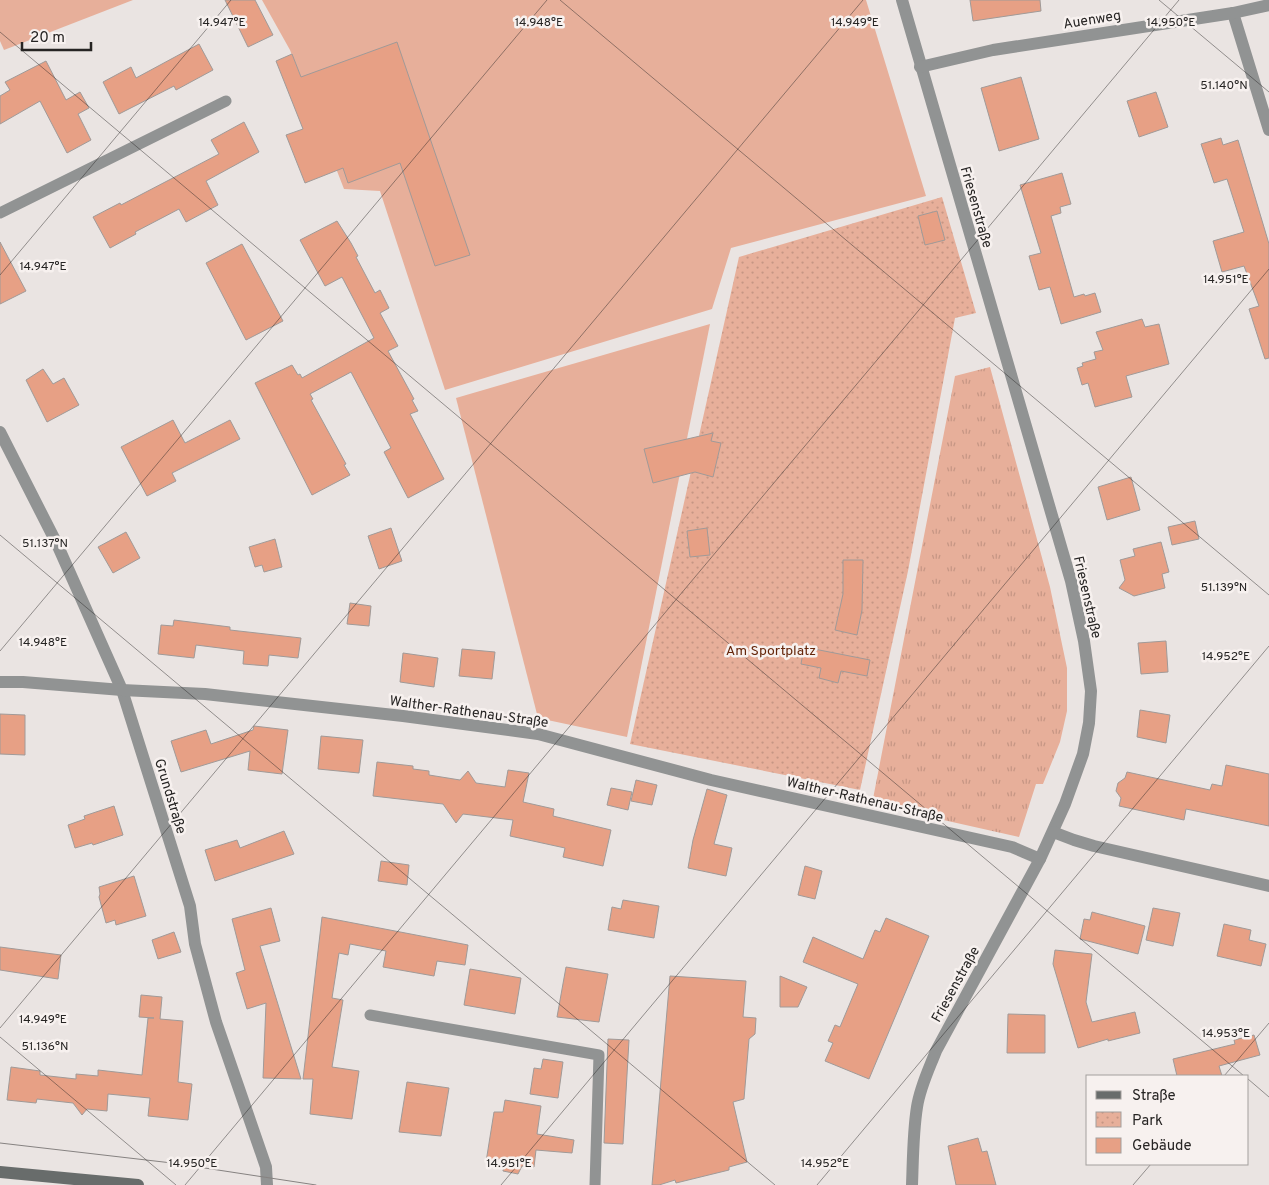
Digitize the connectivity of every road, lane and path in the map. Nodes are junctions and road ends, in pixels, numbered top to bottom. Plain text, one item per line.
1 (902, 0) edge
2 (1269, 5) edge
3 (1233, 13) junction
4 (920, 67) junction
5 (226, 101) dead end
6 (1269, 130) edge
7 (0, 214) edge
8 (0, 432) edge
9 (0, 682) edge
10 (122, 690) junction
11 (1053, 832) junction
12 (1040, 859) junction
13 (1269, 886) edge
14 (370, 1015) dead end
15 (0, 1172) edge
16 (138, 1185) edge
17 (268, 1185) edge
18 (595, 1185) edge
19 (912, 1185) edge

1 - 4 street, Friesenstraße
2 - 3 street, Auenweg
3 - 4 street, Auenweg
3 - 6 street
4 - 11 street, Friesenstraße
5 - 7 lane
8 - 10 street, Grundstraße
9 - 10 street, Walther-Rathenau-Straße
10 - 12 street, Walther-Rathenau-Straße
10 - 17 street, Grundstraße
11 - 12 street, Friesenstraße
11 - 13 street
12 - 19 street, Friesenstraße
14 - 18 lane
15 - 16 main road

